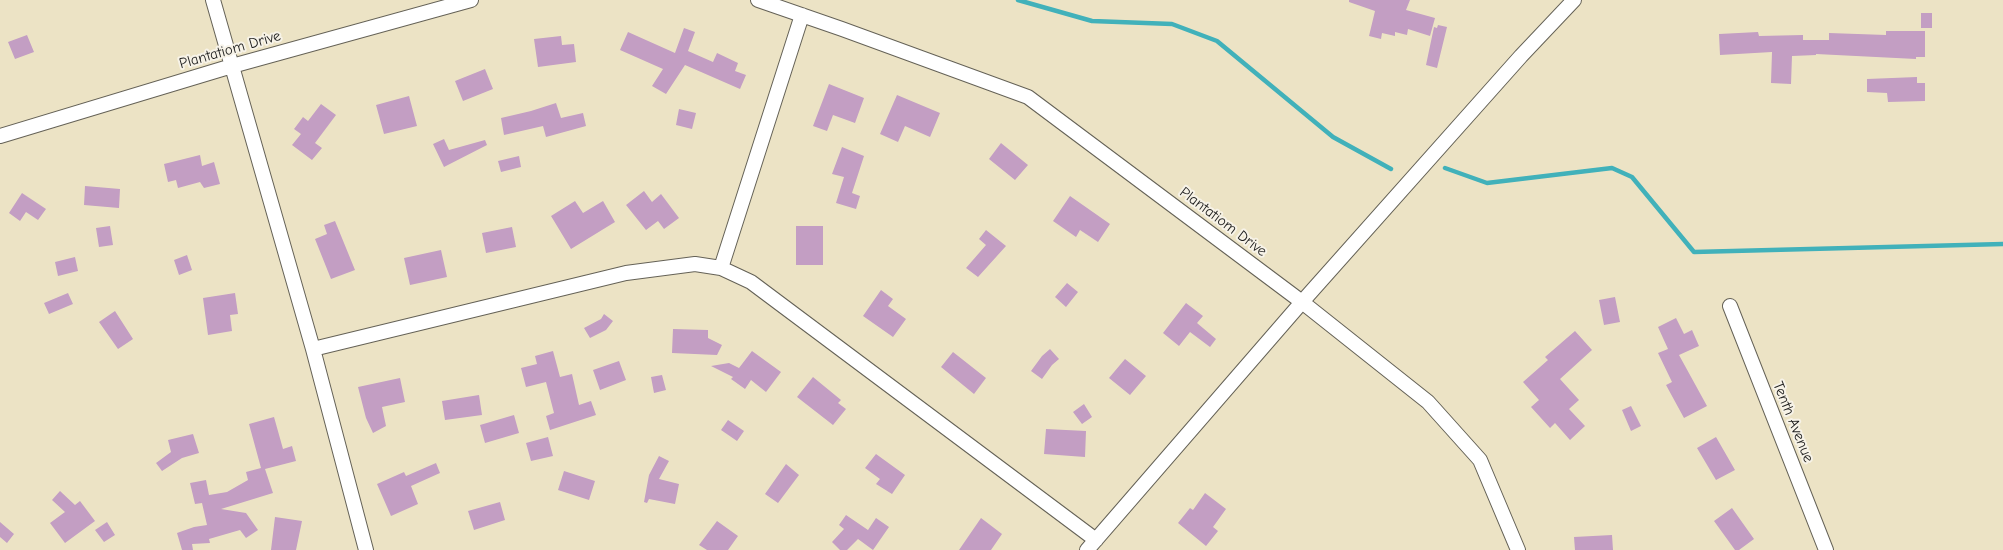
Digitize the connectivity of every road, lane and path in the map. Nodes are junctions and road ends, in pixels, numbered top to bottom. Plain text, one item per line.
1 (213, 0) edge
2 (471, 0) edge
3 (758, 0) edge
4 (1574, 0) edge
5 (802, 15) junction
6 (232, 66) junction
7 (0, 136) edge
8 (722, 268) junction
9 (1302, 302) junction
10 (1730, 306) dead end
11 (313, 349) junction
12 (1091, 545) edge
13 (366, 550) edge
14 (1518, 550) edge
15 (1826, 550) edge

1 - 6 street
2 - 6 street, Plantatiom Drive
3 - 5 street, Plantatiom Drive
4 - 9 street
5 - 8 street
5 - 9 street, Plantatiom Drive
6 - 7 street, Plantatiom Drive
6 - 11 street
8 - 11 street
8 - 12 street
9 - 12 street
9 - 14 street, Plantatiom Drive
10 - 15 street, Tenth Avenue
11 - 13 street

